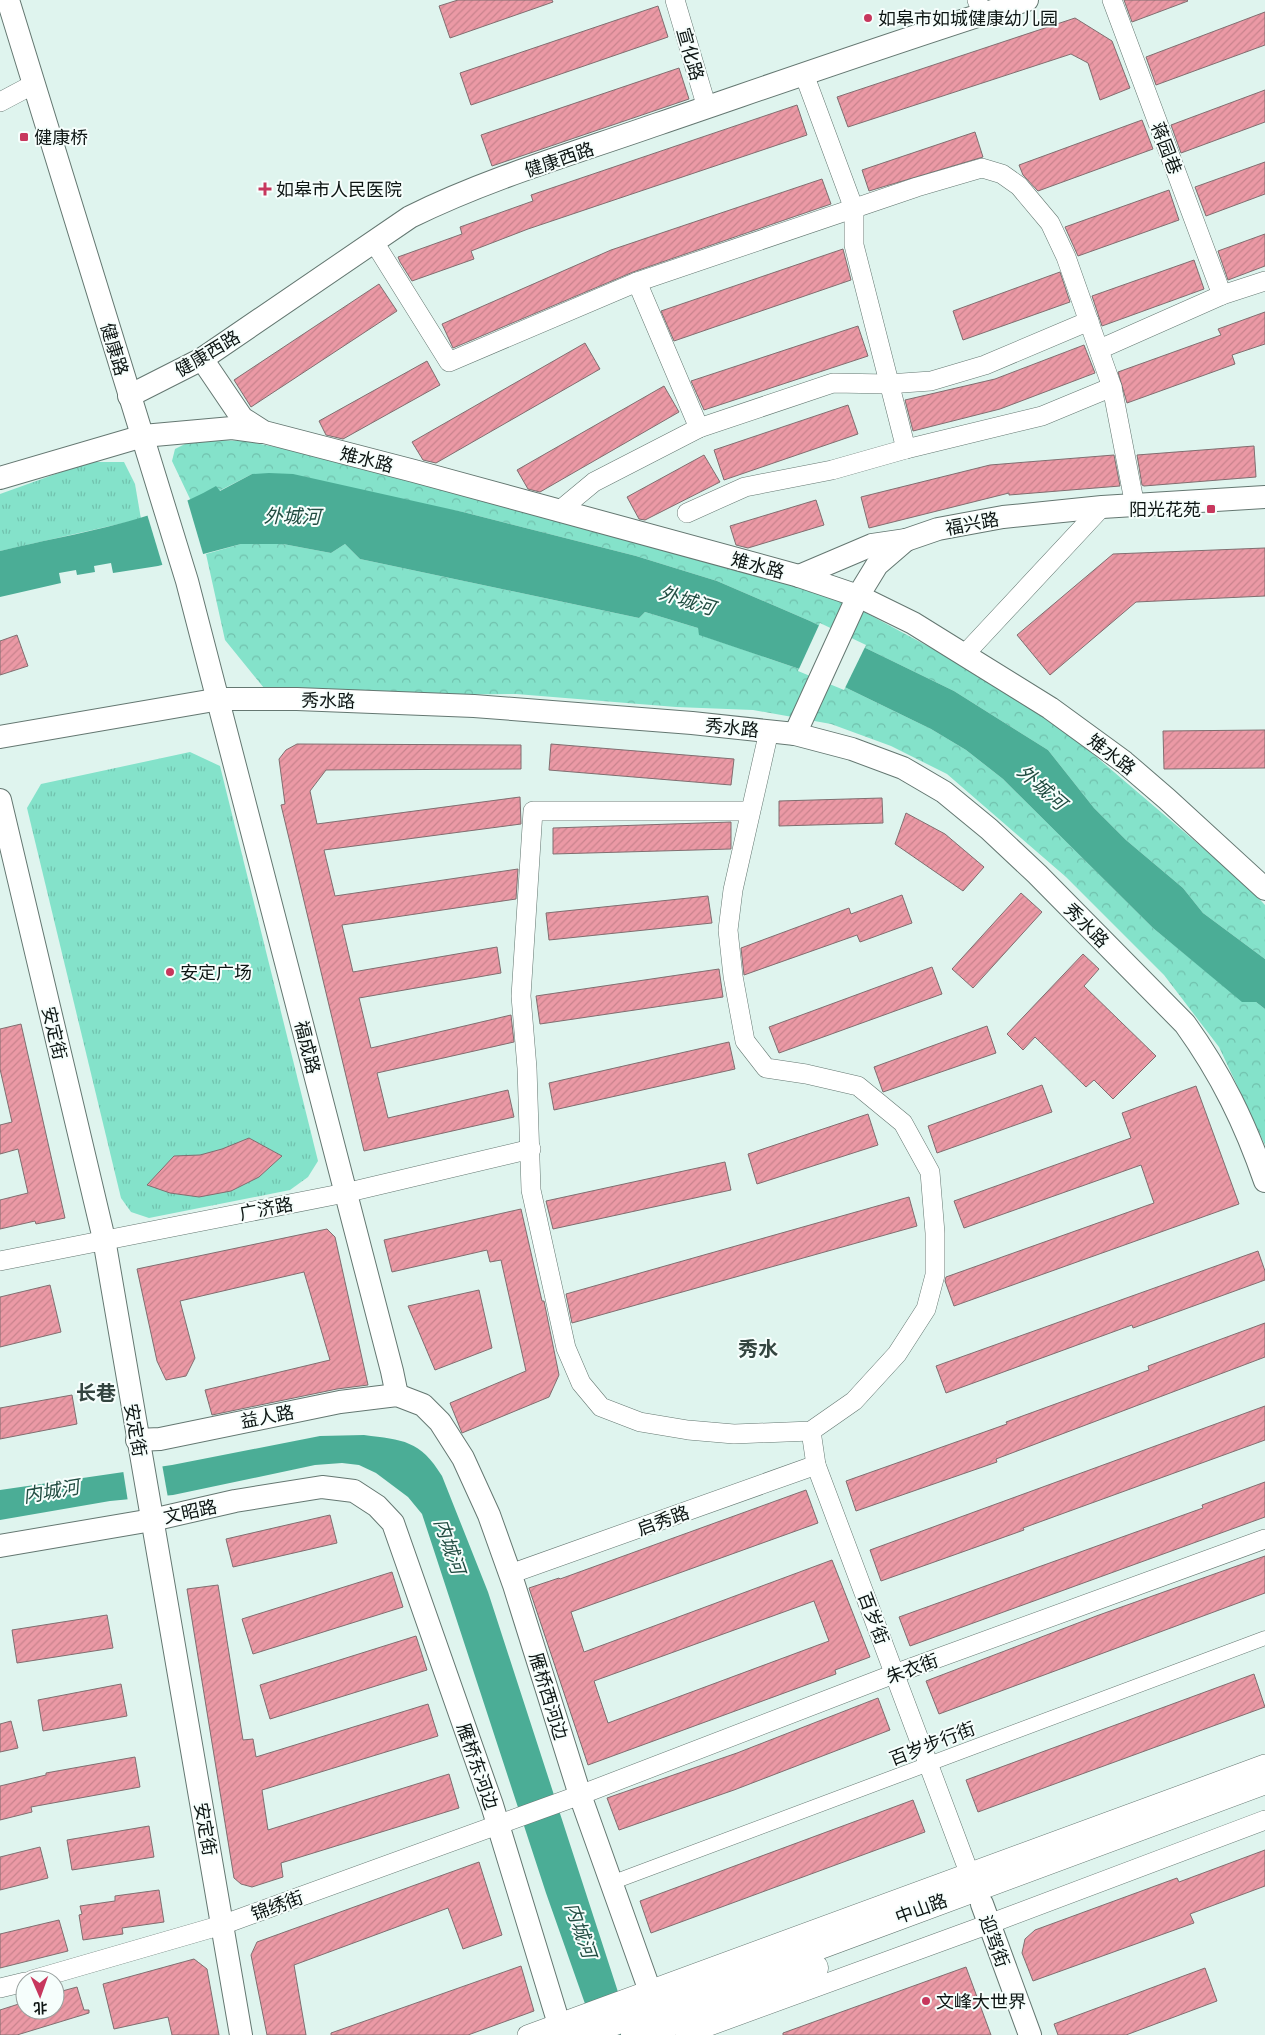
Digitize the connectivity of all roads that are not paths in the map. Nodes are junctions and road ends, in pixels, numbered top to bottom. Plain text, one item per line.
1 (8, 0) edge
2 (675, 0) edge
3 (1027, 0) edge
4 (1112, 0) edge
5 (980, 7) edge
6 (804, 74) junction
7 (34, 84) junction
8 (0, 102) edge
9 (707, 108) junction
10 (854, 209) junction
11 (374, 242) junction
12 (1265, 281) edge
13 (637, 282) junction
14 (1222, 296) junction
15 (1089, 321) junction
16 (1100, 348) junction
17 (202, 359) junction
18 (888, 384) junction
19 (1112, 387) junction
20 (129, 396) junction
21 (699, 428) junction
22 (264, 432) junction
23 (143, 436) junction
24 (906, 449) junction
25 (0, 478) edge
26 (1265, 498) edge
27 (1135, 506) junction
28 (1102, 507) junction
29 (559, 511) junction
30 (687, 513) dead end
31 (906, 540) junction
32 (799, 576) junction
33 (853, 605) junction
34 (965, 654) junction
35 (220, 699) junction
36 (769, 731) junction
37 (795, 734) junction
38 (0, 737) edge
39 (0, 800) edge
40 (750, 811) junction
41 (1265, 889) edge
42 (531, 1149) junction
43 (1265, 1181) edge
44 (345, 1193) junction
45 (104, 1239) junction
46 (0, 1261) edge
47 (397, 1395) junction
48 (811, 1431) junction
49 (138, 1444) junction
50 (816, 1465) junction
51 (377, 1506) joint
52 (151, 1514) junction
53 (1265, 1539) edge
54 (0, 1546) edge
55 (510, 1574) junction
56 (1265, 1638) edge
57 (894, 1674) junction
58 (928, 1764) junction
59 (1265, 1764) edge
60 (1265, 1780) edge
61 (570, 1798) junction
62 (1265, 1799) edge
63 (518, 1817) joint
64 (1265, 1820) edge
65 (496, 1825) junction
66 (612, 1883) junction
67 (979, 1897) junction
68 (222, 1925) junction
69 (65, 1970) edge
70 (15, 1984) edge
71 (0, 1988) edge
72 (652, 2018) edge
73 (569, 2029) edge
74 (241, 2035) edge
75 (527, 2035) edge
76 (1030, 2035) edge

1 - 7 street, 健康路
2 - 9 street, 宣化路
3 - 5 street, 健康西路
4 - 14 street, 蒋园巷
5 - 6 street, 健康西路
6 - 9 street, 健康西路
6 - 10 street
7 - 8 street
7 - 20 street, 健康路
9 - 11 street, 健康西路
10 - 13 street
10 - 15 street
10 - 18 street
11 - 13 street
11 - 17 street, 健康西路
12 - 14 street
13 - 21 street
14 - 16 street
15 - 16 street
15 - 18 street
16 - 19 street
17 - 20 street, 健康西路
17 - 22 street, 雉水路
18 - 21 street
18 - 24 street
19 - 24 street
19 - 27 street
20 - 23 street, 健康路
21 - 29 street
22 - 23 street
22 - 29 street, 雉水路
23 - 25 street
23 - 35 street, 健康路
24 - 30 street
26 - 27 street, 福兴路
27 - 28 street, 福兴路
28 - 31 street, 福兴路
28 - 34 street
29 - 32 street, 雉水路
31 - 32 street
31 - 33 street, 福兴路
32 - 33 street, 雉水路
33 - 34 street, 雉水路
33 - 37 street, 福兴路
34 - 41 street, 雉水路
35 - 36 street, 秀水路
35 - 38 street, 秀水路
35 - 44 street, 福成路
36 - 37 street, 秀水路
36 - 40 street
37 - 43 street, 秀水路
39 - 45 street, 安定街
40 - 42 street
40 - 48 street
42 - 44 street, 广济路
42 - 48 street
44 - 45 street, 广济路
44 - 47 street, 福成路
45 - 46 street, 广济路
45 - 49 street, 安定街
47 - 49 street, 益人路
47 - 55 street, 雁桥西河边
48 - 50 street, 百岁街
49 - 52 street, 安定街
50 - 55 street, 启秀路
50 - 57 street, 百岁街
51 - 52 street, 文昭路
51 - 65 street, 雁桥东河边
52 - 54 street, 文昭路
52 - 68 street, 安定街
53 - 57 street, 朱衣街
55 - 61 street, 雁桥西河边
56 - 58 street, 百岁步行街
57 - 58 street, 百岁街
57 - 61 street, 朱衣街
58 - 66 street, 百岁步行街
58 - 67 street, 百岁街
59 - 67 street
60 - 67 main road, 中山路
61 - 63 street, 朱衣街
61 - 66 street, 雁桥西河边
62 - 67 main road, 中山路
63 - 65 street, 锦绣街
64 - 67 street
65 - 68 street, 锦绣街
65 - 73 street, 雁桥东河边
66 - 72 street, 雁桥西河边
67 - 72 main road, 中山路
67 - 72 street
67 - 76 street, 迎驾街
68 - 69 street, 锦绣街
68 - 74 street, 安定街
70 - 71 street
72 - 73 main road, 中山路
73 - 75 street

